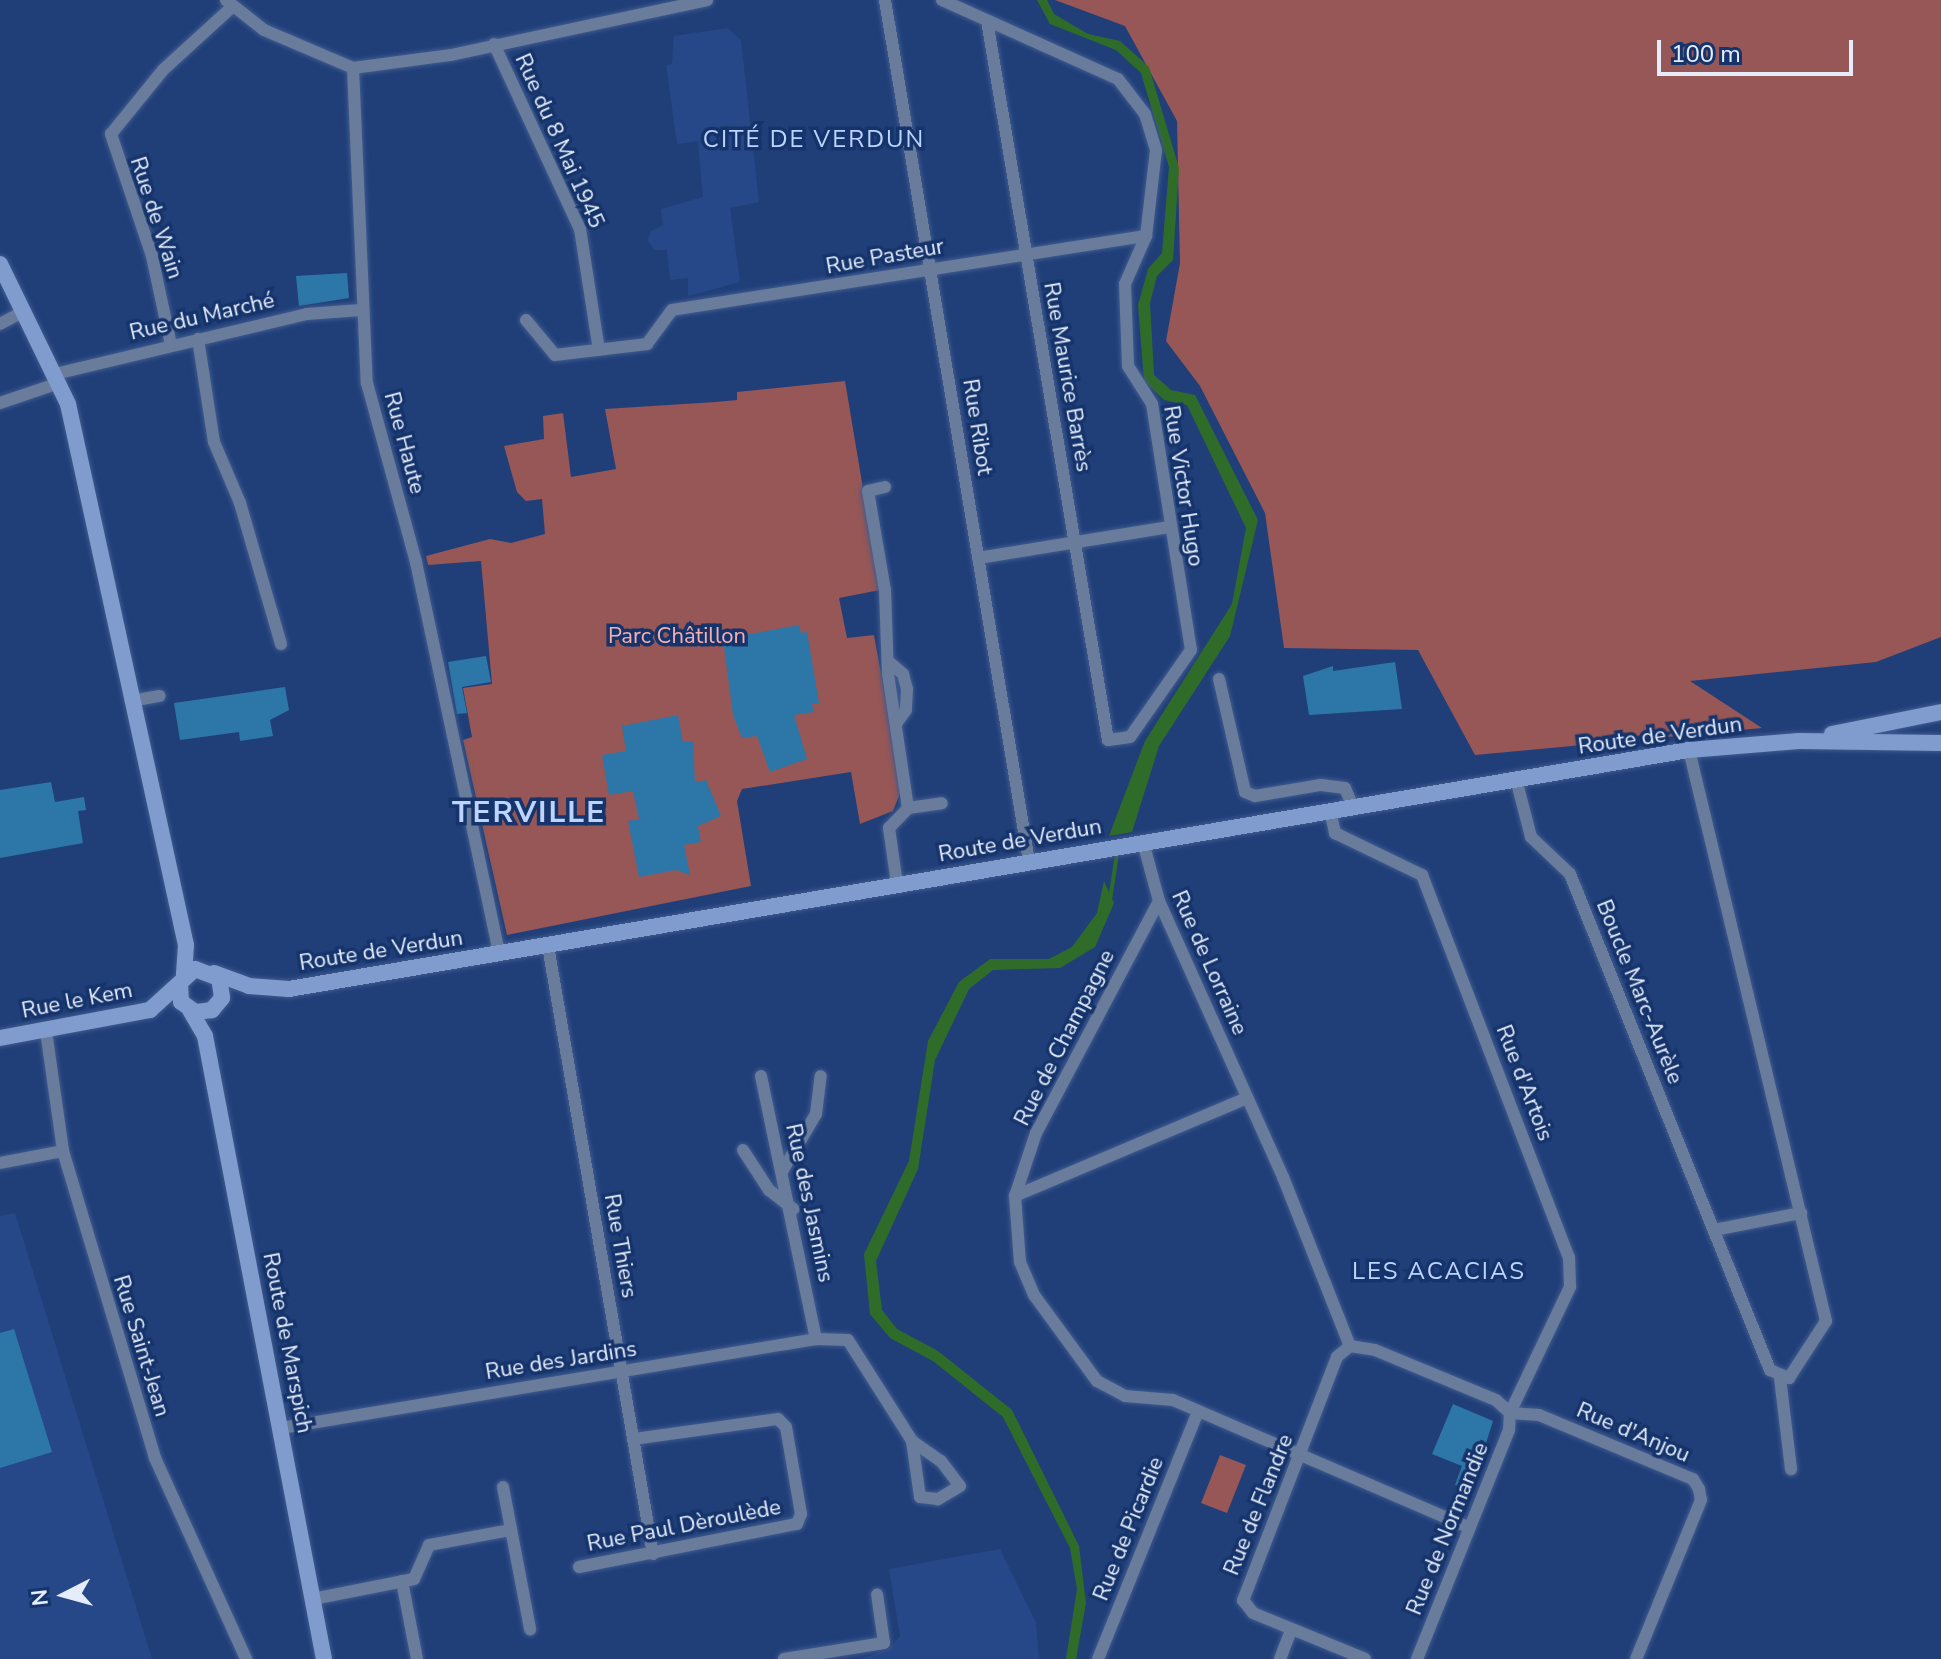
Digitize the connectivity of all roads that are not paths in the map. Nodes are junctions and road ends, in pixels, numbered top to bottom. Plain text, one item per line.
1 (707, 0) edge
2 (885, 0) edge
3 (942, 0) edge
4 (228, 4) edge
5 (987, 21) junction
6 (494, 44) junction
7 (353, 68) junction
8 (1146, 236) junction
9 (1026, 253) junction
10 (0, 264) edge
11 (930, 270) junction
12 (361, 310) junction
13 (23, 312) junction
14 (526, 320) dead end
15 (0, 324) edge
16 (198, 339) junction
17 (171, 345) junction
18 (599, 350) junction
19 (57, 379) junction
20 (0, 403) edge
21 (885, 487) dead end
22 (1170, 527) junction
23 (1075, 544) junction
24 (978, 558) junction
25 (281, 644) dead end
26 (1219, 679) dead end
27 (160, 696) dead end
28 (131, 701) junction
29 (1941, 712) edge
30 (1108, 740) joint
31 (1799, 741) junction
32 (1941, 743) edge
33 (1689, 750) junction
34 (1516, 779) junction
35 (942, 803) dead end
36 (1353, 807) junction
37 (908, 808) junction
38 (1330, 811) junction
39 (1143, 842) junction
40 (1029, 861) junction
41 (897, 884) junction
42 (1159, 901) junction
43 (186, 945) junction
44 (548, 946) junction
45 (499, 954) junction
46 (211, 971) junction
47 (182, 979) junction
48 (249, 986) junction
49 (162, 1004) junction
50 (217, 1004) junction
51 (188, 1009) junction
52 (46, 1031) junction
53 (205, 1036) junction
54 (0, 1038) edge
55 (761, 1076) dead end
56 (821, 1076) dead end
57 (1247, 1098) junction
58 (743, 1150) dead end
59 (63, 1151) junction
60 (0, 1163) edge
61 (783, 1170) junction
62 (1015, 1196) junction
63 (793, 1209) junction
64 (1801, 1213) junction
65 (1714, 1230) junction
66 (816, 1339) junction
67 (1350, 1346) junction
68 (622, 1371) junction
69 (1780, 1378) junction
70 (1510, 1413) junction
71 (1197, 1414) junction
72 (281, 1428) junction
73 (633, 1439) junction
74 (912, 1441) junction
75 (1300, 1457) junction
76 (1791, 1469) dead end
77 (503, 1487) dead end
78 (1470, 1528) junction
79 (511, 1530) junction
80 (653, 1554) junction
81 (579, 1567) dead end
82 (402, 1581) junction
83 (877, 1594) dead end
84 (313, 1599) junction
85 (530, 1629) dead end
86 (1291, 1631) junction
87 (246, 1659) edge
88 (324, 1659) edge
89 (417, 1659) edge
90 (784, 1659) edge
91 (1098, 1659) edge
92 (1280, 1659) edge
93 (1365, 1659) edge
94 (1417, 1659) edge
95 (1636, 1659) edge

1 - 6 street
2 - 11 street, Rue Ribot
3 - 5 street, Rue Victor Hugo
4 - 7 street
4 - 17 street, Rue de Wain
5 - 8 street, Rue Victor Hugo
5 - 9 street, Rue Maurice Barrès
6 - 7 street
6 - 18 street, Rue du 8 Mai 1945
7 - 12 street, Rue Haute
8 - 9 street, Rue Pasteur
8 - 22 street, Rue Victor Hugo
9 - 11 street, Rue Pasteur
9 - 23 street, Rue Maurice Barrès
10 - 13 main road, Route de Verdun
11 - 18 street, Rue Pasteur
11 - 24 street, Rue Ribot
12 - 16 street, Rue du Marché
12 - 45 street, Rue Haute
13 - 15 street
13 - 19 main road, Route de Verdun
14 - 18 street
16 - 17 street, Rue du Marché
16 - 25 street
17 - 19 street, Rue du Marché
19 - 20 street, Rue du Marché
19 - 28 main road, Route de Verdun
21 - 37 street
22 - 23 street
22 - 30 street, Rue Victor Hugo
23 - 24 street
23 - 30 street, Rue Maurice Barrès
24 - 40 street, Rue Ribot
26 - 36 street
27 - 28 street
28 - 43 main road, Route de Verdun
29 - 31 main road, Route de Verdun
31 - 32 main road, Route de Verdun
31 - 33 main road, Route de Verdun
33 - 34 main road, Route de Verdun
33 - 64 street
34 - 36 main road, Route de Verdun
34 - 65 street, Boucle Marc-Aurèle
35 - 37 street
36 - 38 main road, Route de Verdun
37 - 41 street
38 - 39 main road, Route de Verdun
38 - 70 street, Rue d'Artois
39 - 40 main road, Route de Verdun
39 - 42 street, Rue de Lorraine
40 - 41 main road, Route de Verdun
41 - 44 main road, Route de Verdun
42 - 57 street, Rue de Lorraine
42 - 62 street, Rue de Champagne
43 - 46 main road, Route de Verdun
43 - 47 main road, Route de Verdun
44 - 45 main road, Route de Verdun
44 - 68 street, Rue Thiers
45 - 48 main road, Route de Verdun
46 - 47 main road
46 - 48 main road, Route de Verdun
46 - 50 main road
47 - 49 main road, Rue le Kem
47 - 51 main road, Route de Verdun
48 - 50 main road, Route de Verdun
49 - 51 main road, Rue le Kem
49 - 52 main road, Rue le Kem
50 - 51 main road, Rue le Kem
50 - 53 main road, Route de Marspich
51 - 53 main road, Route de Marspich
52 - 54 main road, Rue le Kem
52 - 59 street, Rue Saint-Jean
53 - 72 main road, Route de Marspich
55 - 61 street, Rue des Jasmins
56 - 61 street
57 - 62 street
57 - 67 street, Rue de Lorraine
58 - 63 street
59 - 60 street
59 - 87 street, Rue Saint-Jean
61 - 63 street, Rue des Jasmins
62 - 71 street, Rue de Champagne
63 - 66 street, Rue des Jasmins
64 - 65 street
64 - 69 street
65 - 69 street, Boucle Marc-Aurèle
66 - 68 street, Rue des Jardins
66 - 74 street, Rue des Jardins
67 - 70 street
67 - 75 street, Rue de Flandre
68 - 72 street, Rue des Jardins
68 - 73 street, Rue Thiers
69 - 76 street, Boucle Marc-Aurèle
70 - 78 street, Rue de Normandie
70 - 95 street, Rue d'Anjou
71 - 75 street, Rue de Champagne
71 - 91 street, Rue de Picardie
72 - 84 main road, Route de Marspich
73 - 80 street, Rue Thiers
73 - 80 street, Rue Paul Dèroulède
74 - 74 street
75 - 78 street, Rue de Champagne
75 - 86 street, Rue de Flandre
77 - 79 street
78 - 94 street, Rue de Normandie
79 - 82 street
79 - 85 street
80 - 81 street, Rue Paul Dèroulède
82 - 84 street
82 - 89 street
83 - 90 street
84 - 88 main road, Route de Marspich
86 - 92 street
86 - 93 street, Rue de Flandre

